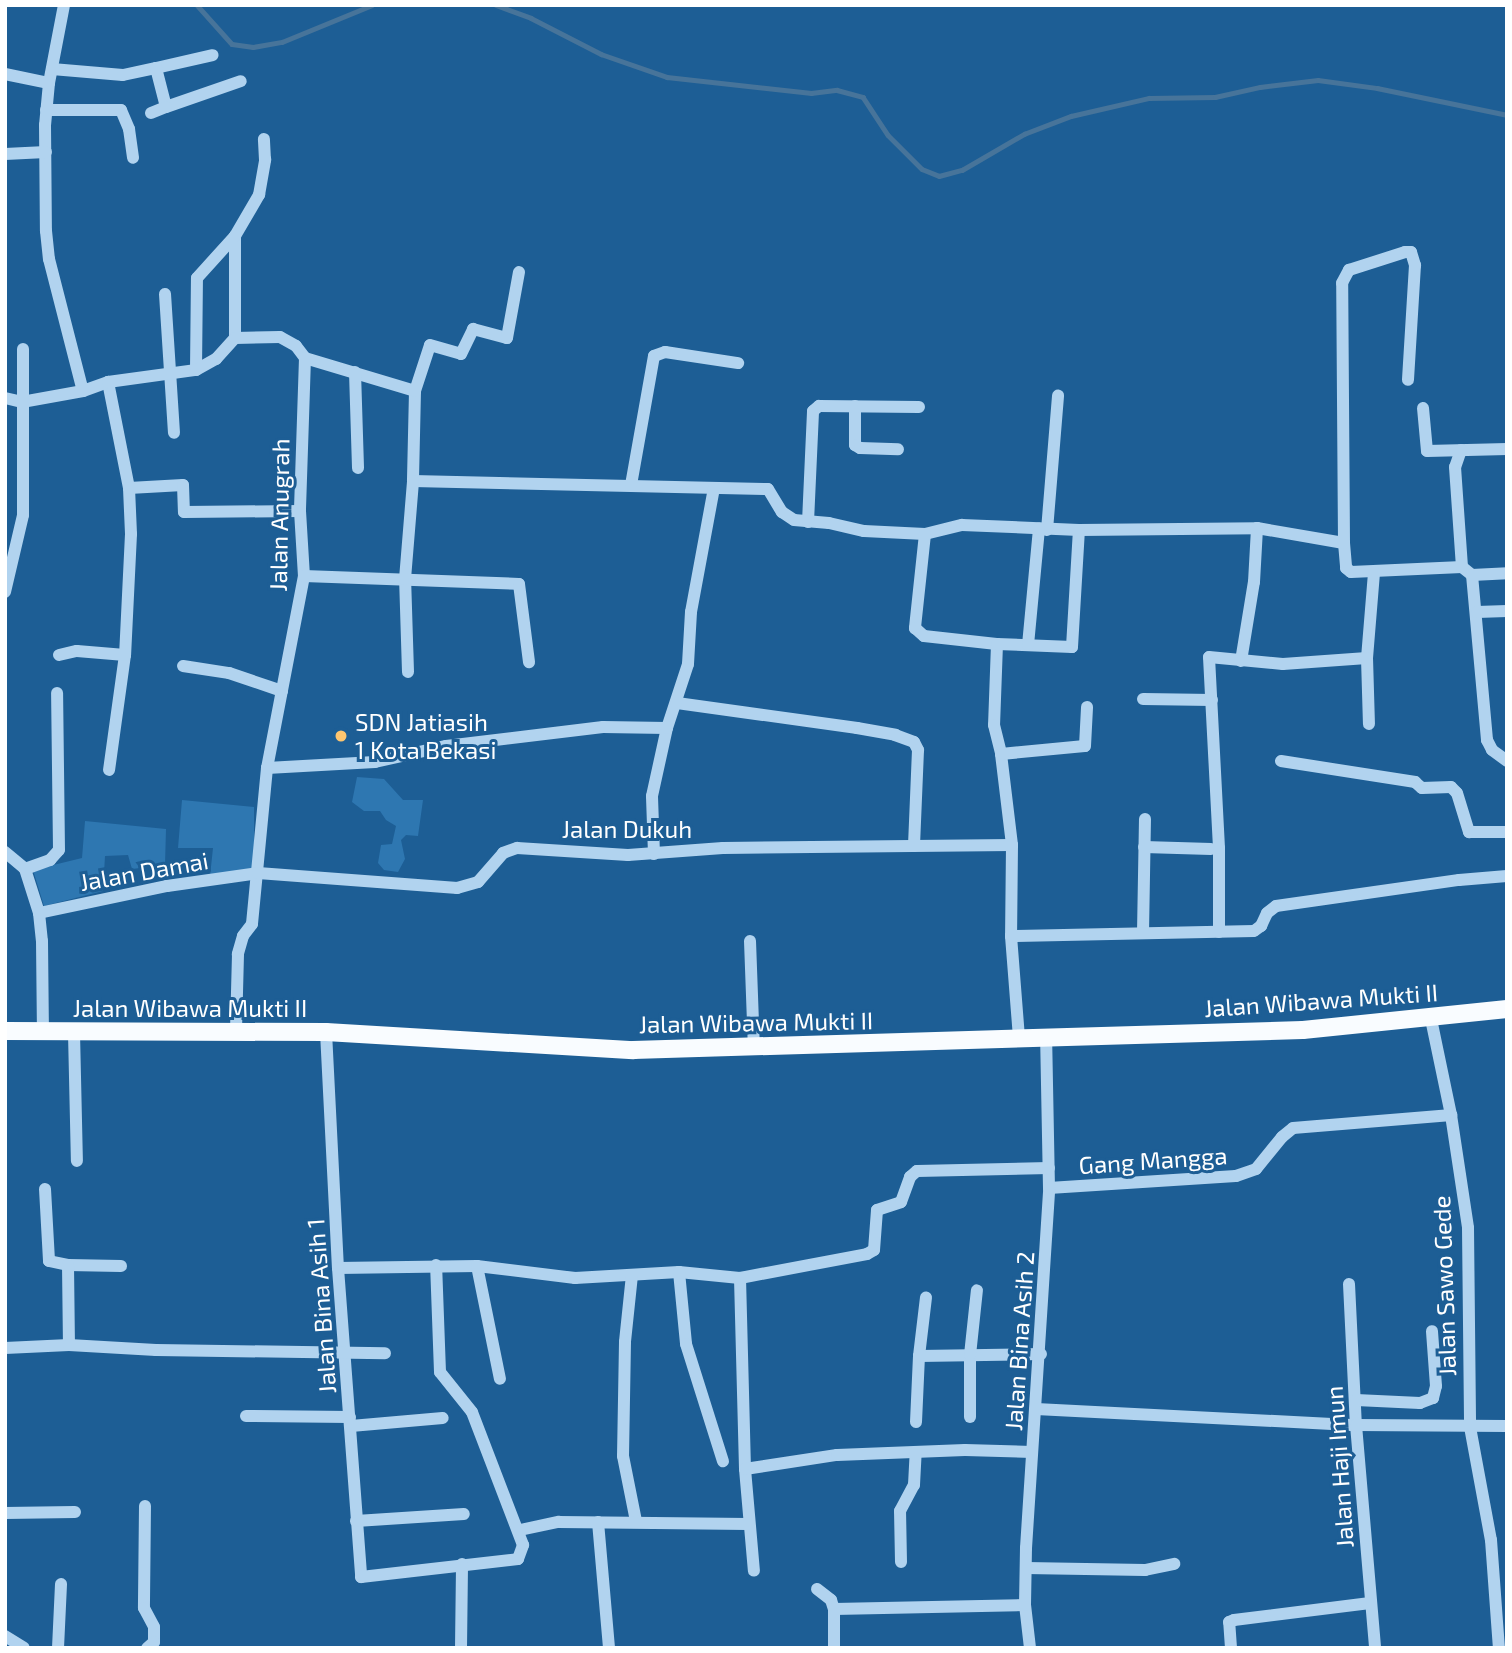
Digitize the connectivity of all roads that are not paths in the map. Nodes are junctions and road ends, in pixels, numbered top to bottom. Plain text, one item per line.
1 (64, 5) edge
2 (213, 55) dead end
3 (156, 68) junction
4 (52, 69) junction
5 (5, 74) edge
6 (240, 81) dead end
7 (49, 83) junction
8 (166, 107) junction
9 (46, 110) junction
10 (151, 113) dead end
11 (264, 139) dead end
12 (46, 152) junction
13 (5, 153) edge
14 (133, 159) dead end
15 (235, 236) junction
16 (519, 272) dead end
17 (165, 294) dead end
18 (235, 338) junction
19 (23, 349) dead end
20 (304, 358) junction
21 (738, 363) dead end
22 (196, 370) junction
23 (355, 372) junction
24 (170, 375) junction
25 (1408, 380) dead end
26 (108, 382) junction
27 (82, 391) junction
28 (415, 391) junction
29 (1058, 396) dead end
30 (5, 398) edge
31 (22, 402) junction
32 (855, 406) junction
33 (919, 407) dead end
34 (1423, 408) dead end
35 (174, 433) dead end
36 (898, 449) dead end
37 (1507, 449) edge
38 (1461, 450) junction
39 (358, 468) dead end
40 (412, 481) junction
41 (631, 485) junction
42 (129, 488) junction
43 (714, 488) junction
44 (300, 511) junction
45 (808, 522) junction
46 (1257, 528) junction
47 (1043, 529) junction
48 (1079, 530) junction
49 (925, 534) junction
50 (1345, 543) junction
51 (1467, 571) junction
52 (1374, 572) junction
53 (1507, 573) edge
54 (303, 576) junction
55 (405, 579) junction
56 (5, 592) edge
57 (1507, 611) edge
58 (1477, 612) junction
59 (998, 643) junction
60 (1028, 645) junction
61 (59, 655) dead end
62 (125, 655) junction
63 (1367, 658) junction
64 (1241, 661) junction
65 (529, 662) dead end
66 (183, 666) dead end
67 (408, 672) dead end
68 (282, 691) junction
69 (57, 693) dead end
70 (1143, 699) dead end
71 (1212, 700) junction
72 (677, 703) junction
73 (1087, 707) dead end
74 (1369, 724) dead end
75 (667, 728) junction
76 (1001, 754) junction
77 (1281, 761) dead end
78 (1507, 761) edge
79 (267, 768) junction
80 (109, 770) dead end
81 (1145, 819) dead end
82 (1507, 832) edge
83 (1012, 845) junction
84 (914, 846) junction
85 (1144, 847) junction
86 (1211, 849) dead end
87 (5, 852) edge
88 (654, 854) junction
89 (25, 869) junction
90 (258, 873) junction
91 (1507, 876) edge
92 (39, 913) junction
93 (1215, 928) junction
94 (1143, 929) junction
95 (1012, 936) junction
96 (750, 942) dead end
97 (1507, 1009) edge
98 (1431, 1019) junction
99 (5, 1031) edge
100 (236, 1032) junction
101 (326, 1032) junction
102 (43, 1033) junction
103 (74, 1033) junction
104 (1019, 1037) junction
105 (1046, 1037) junction
106 (754, 1048) junction
107 (1451, 1115) junction
108 (77, 1161) dead end
109 (1048, 1168) junction
110 (1049, 1188) junction
111 (45, 1189) dead end
112 (68, 1265) junction
113 (436, 1265) junction
114 (121, 1266) dead end
115 (477, 1266) junction
116 (338, 1268) junction
117 (679, 1272) junction
118 (632, 1275) junction
119 (740, 1278) junction
120 (1349, 1284) dead end
121 (977, 1290) dead end
122 (926, 1297) dead end
123 (1432, 1331) dead end
124 (69, 1345) junction
125 (5, 1348) edge
126 (385, 1353) dead end
127 (345, 1354) junction
128 (1041, 1354) junction
129 (970, 1355) junction
130 (919, 1356) junction
131 (500, 1379) dead end
132 (1356, 1400) junction
133 (1036, 1409) junction
134 (246, 1416) dead end
135 (970, 1417) dead end
136 (443, 1418) dead end
137 (350, 1422) junction
138 (916, 1422) dead end
139 (1356, 1425) junction
140 (1507, 1426) edge
141 (1470, 1427) junction
142 (916, 1451) junction
143 (1032, 1452) junction
144 (723, 1461) dead end
145 (745, 1469) junction
146 (145, 1506) dead end
147 (75, 1512) dead end
148 (5, 1513) edge
149 (464, 1514) dead end
150 (356, 1521) junction
151 (598, 1521) junction
152 (636, 1521) junction
153 (748, 1524) junction
154 (520, 1530) junction
155 (901, 1562) dead end
156 (462, 1564) junction
157 (1174, 1564) dead end
158 (1026, 1568) junction
159 (754, 1572) dead end
160 (61, 1584) dead end
161 (817, 1588) dead end
162 (1370, 1603) junction
163 (1025, 1605) junction
164 (834, 1609) junction
165 (5, 1636) edge
166 (24, 1648) edge
167 (58, 1648) edge
168 (147, 1648) edge
169 (461, 1648) edge
170 (609, 1648) edge
171 (834, 1648) edge
172 (1030, 1648) edge
173 (1231, 1648) edge
174 (1375, 1648) edge
175 (1499, 1648) edge

1 - 4 street
2 - 3 street
3 - 4 street
3 - 8 street
4 - 7 street
5 - 7 street
6 - 8 street
7 - 9 street
8 - 10 street
9 - 12 street
9 - 14 street
11 - 15 street
12 - 13 street
12 - 27 street
15 - 18 street
15 - 22 street
16 - 28 street
17 - 24 street
18 - 20 street
18 - 22 street
19 - 31 street
20 - 23 street
20 - 44 street, Jalan Anugrah
21 - 41 street
22 - 24 street
23 - 28 street
23 - 39 street
24 - 26 street
24 - 35 street
25 - 50 street
26 - 27 street
26 - 42 street
27 - 31 street
28 - 40 street
29 - 47 street
30 - 31 street
31 - 56 street
32 - 33 street
32 - 36 street
32 - 45 street
34 - 38 street
37 - 38 street
38 - 51 street
40 - 41 street
40 - 55 street
41 - 43 street
42 - 44 street
42 - 62 street
43 - 45 street
43 - 72 street
44 - 54 street, Jalan Anugrah
45 - 49 street
46 - 48 street
46 - 50 street
46 - 64 street
47 - 48 street
47 - 49 street
47 - 60 street
48 - 60 street
49 - 59 street
50 - 52 street
51 - 52 street
51 - 53 street
51 - 58 street
52 - 63 street
54 - 55 street
54 - 68 street, Jalan Anugrah
55 - 65 street
55 - 67 street
57 - 58 street
58 - 78 street
59 - 60 street
59 - 76 street
61 - 62 street
62 - 80 street
63 - 64 street
63 - 74 street
64 - 71 street
66 - 68 street
68 - 79 street, Jalan Anugrah
69 - 89 street
70 - 71 street
71 - 93 street
72 - 75 street
72 - 84 street
73 - 76 street
75 - 79 street
75 - 88 street
76 - 83 street
77 - 82 street
79 - 90 street, Jalan Anugrah
81 - 85 street
83 - 84 street, Jalan Dukuh
83 - 95 street
84 - 88 street, Jalan Dukuh
85 - 86 street
85 - 94 street
87 - 89 street
88 - 90 street, Jalan Dukuh
89 - 92 street
90 - 92 street, Jalan Damai
90 - 100 street, Jalan Anugrah
91 - 93 street
92 - 102 street
93 - 94 street
94 - 95 street
95 - 104 street
96 - 106 street
97 - 98 main road, Jalan Wibawa Mukti II
98 - 105 main road, Jalan Wibawa Mukti II
98 - 107 street, Jalan Sawo Gede
99 - 102 main road, Jalan Wibawa Mukti II
100 - 101 main road, Jalan Wibawa Mukti II
100 - 103 main road, Jalan Wibawa Mukti II
101 - 106 main road, Jalan Wibawa Mukti II
101 - 116 street, Jalan Bina Asih 1
102 - 103 main road, Jalan Wibawa Mukti II
103 - 108 street
104 - 105 main road, Jalan Wibawa Mukti II
104 - 106 main road, Jalan Wibawa Mukti II
105 - 109 street, Jalan Bina Asih 2
107 - 110 street, Gang Mangga
107 - 141 street, Jalan Sawo Gede
109 - 110 street, Jalan Bina Asih 2
109 - 119 street
110 - 128 street, Jalan Bina Asih 2
111 - 112 street
112 - 114 street
112 - 124 street
113 - 115 street
113 - 116 street
113 - 154 street
115 - 118 street
115 - 131 street
116 - 127 street, Jalan Bina Asih 1
117 - 118 street
117 - 119 street
117 - 144 street
118 - 152 street
119 - 145 street
120 - 132 street, Jalan Haji Imun
121 - 129 street
122 - 130 street
123 - 132 street
124 - 125 street
124 - 127 street
126 - 127 street
127 - 137 street, Jalan Bina Asih 1
128 - 129 street
128 - 133 street, Jalan Bina Asih 2
129 - 130 street
129 - 135 street
130 - 138 street
132 - 139 street, Jalan Haji Imun
133 - 139 street
133 - 143 street, Jalan Bina Asih 2
134 - 137 street
136 - 137 street
137 - 150 street, Jalan Bina Asih 1
139 - 141 street
139 - 162 street, Jalan Haji Imun
140 - 141 street
141 - 175 street, Jalan Sawo Gede
142 - 143 street
142 - 145 street
142 - 155 street
143 - 158 street, Jalan Bina Asih 2
145 - 153 street
146 - 168 street
147 - 148 street
149 - 150 street
150 - 156 street, Jalan Bina Asih 1
151 - 152 street
151 - 154 street
151 - 170 street
152 - 153 street
153 - 159 street
154 - 156 street
156 - 169 street
157 - 158 street
158 - 163 street, Jalan Bina Asih 2
160 - 167 street
161 - 164 street
162 - 173 street
162 - 174 street, Jalan Haji Imun
163 - 164 street
163 - 172 street, Jalan Bina Asih 2
164 - 171 street
165 - 166 street

